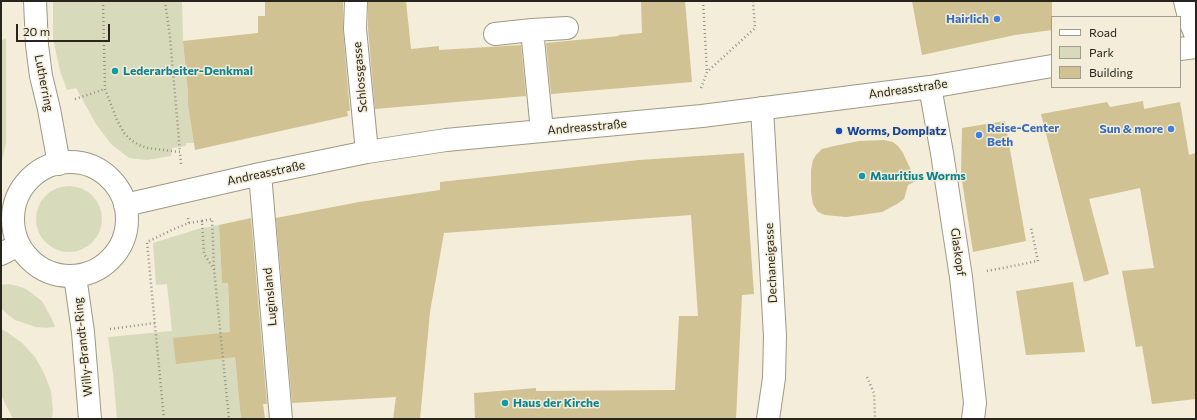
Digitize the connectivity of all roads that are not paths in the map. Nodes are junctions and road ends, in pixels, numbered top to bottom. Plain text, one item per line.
1 (35, 1) edge
2 (356, 1) edge
3 (1185, 1) edge
4 (567, 28) dead end
5 (532, 30) junction
6 (495, 34) dead end
7 (1196, 36) edge
8 (1196, 47) edge
9 (1181, 49) edge
10 (1051, 66) edge
11 (930, 87) junction
12 (762, 108) junction
13 (542, 131) junction
14 (367, 152) junction
15 (58, 164) junction
16 (260, 174) junction
17 (125, 205) junction
18 (10, 249) edge
19 (75, 276) junction
20 (90, 419) edge
21 (281, 419) edge
22 (768, 419) edge
23 (973, 419) edge

1 - 15 street, Lutherring
2 - 14 street, Schlossgasse
3 - 7 street
4 - 5 street
5 - 6 street
5 - 13 street
8 - 9 street
10 - 11 street, Andreasstraße
11 - 12 street, Andreasstraße
11 - 23 street, Glaskopf
12 - 13 street, Andreasstraße
12 - 22 street, Dechaneigasse
13 - 14 street, Andreasstraße
14 - 16 street, Andreasstraße
15 - 17 street
15 - 18 street
16 - 17 street, Andreasstraße
16 - 21 street, Luginsland
17 - 19 street
18 - 19 street
19 - 20 street, Willy-Brandt-Ring

